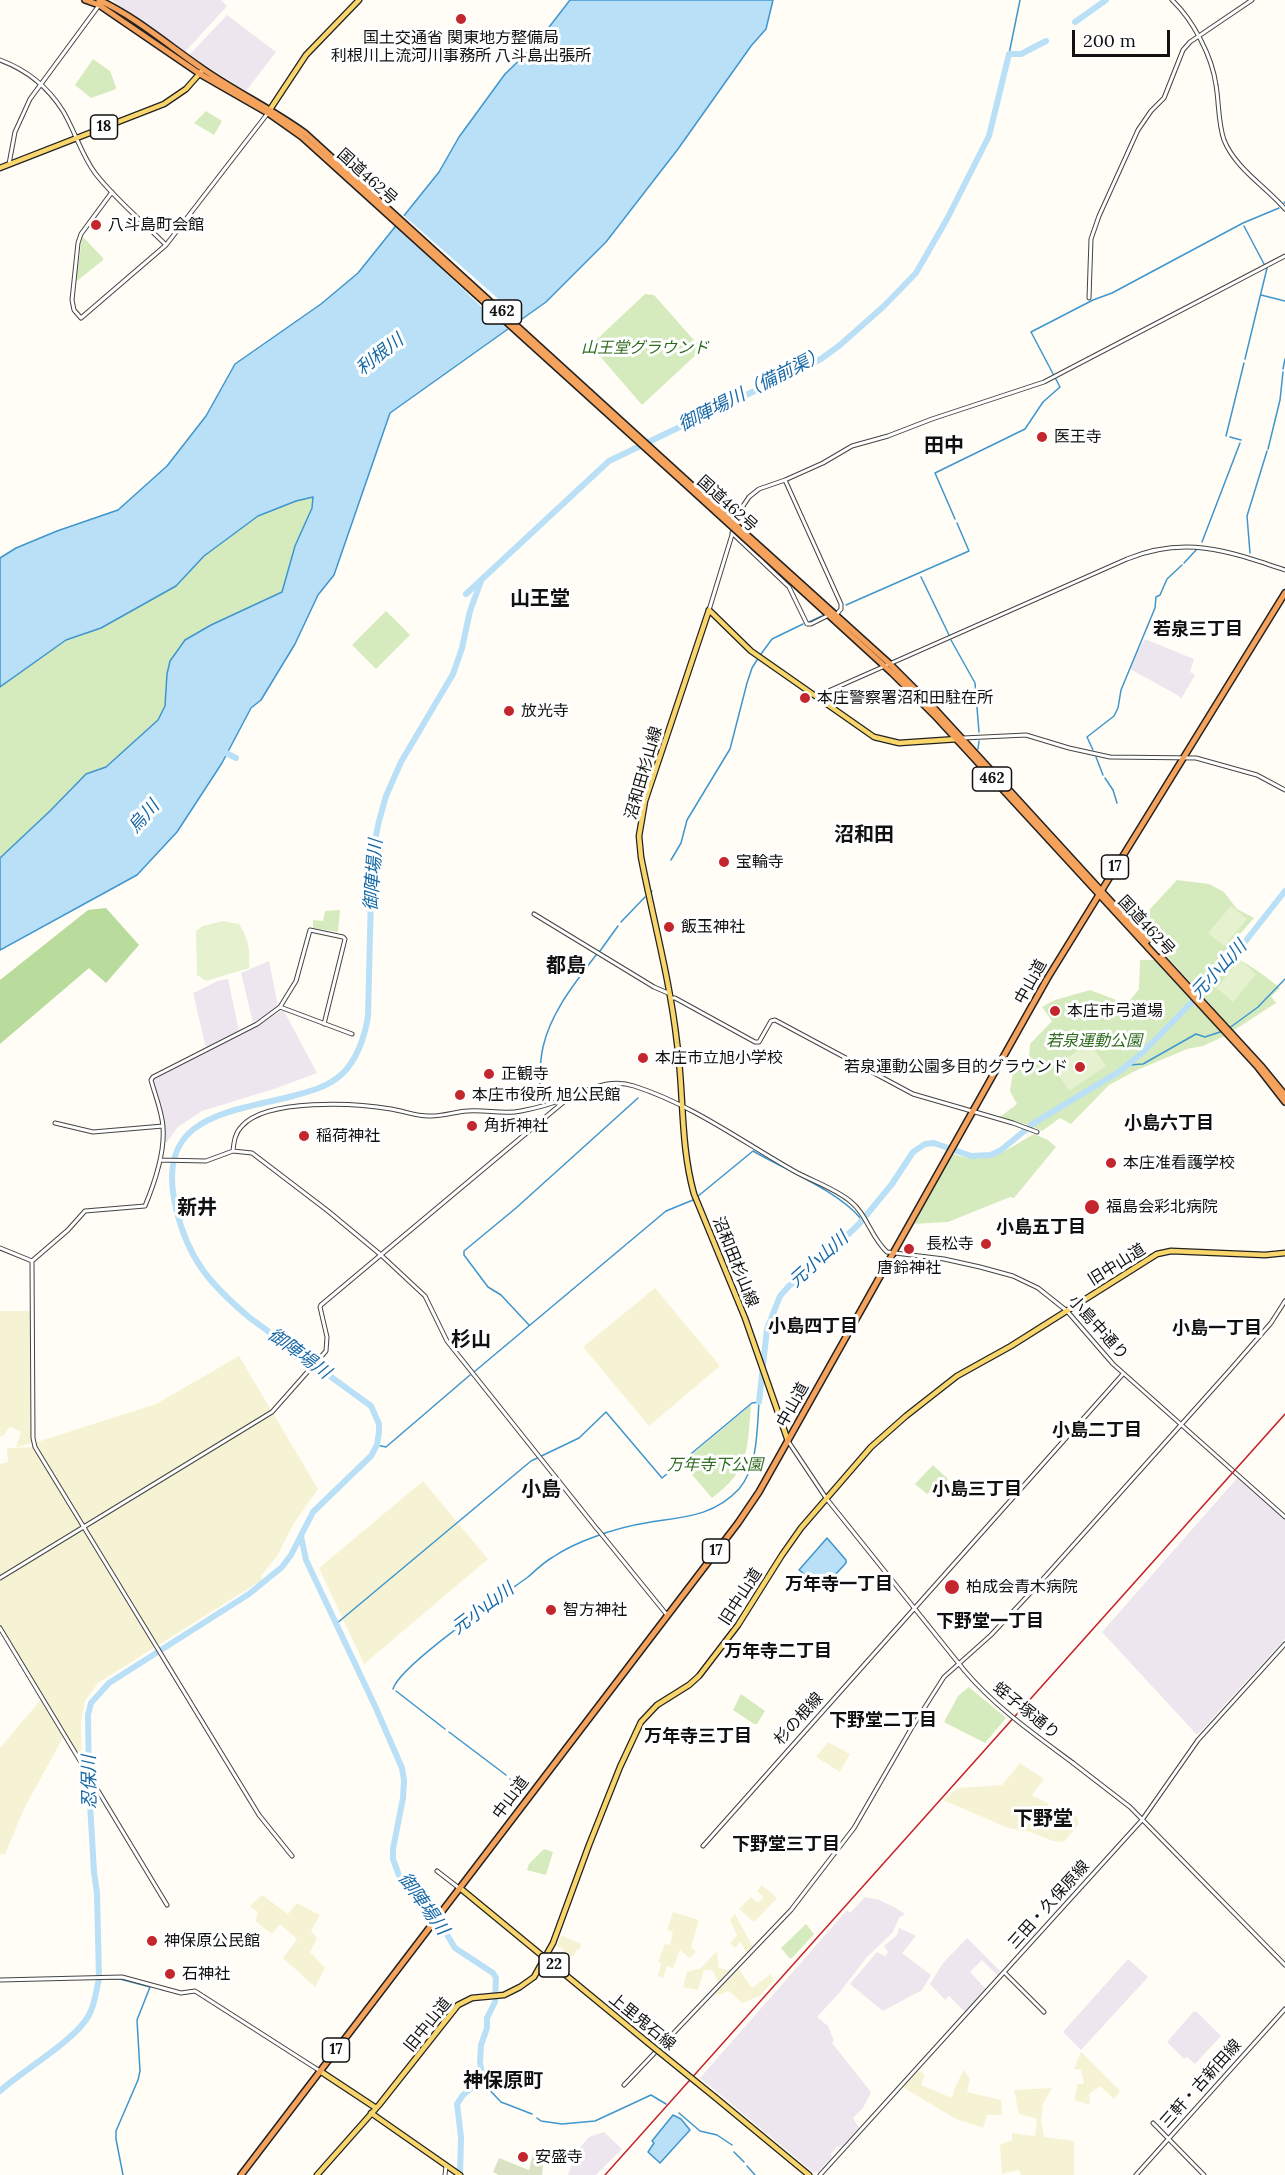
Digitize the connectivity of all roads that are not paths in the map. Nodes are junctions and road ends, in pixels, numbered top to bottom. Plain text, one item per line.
1 (85, 0) edge
2 (359, 0) edge
3 (1172, 0) edge
4 (1252, 0) edge
5 (101, 2) edge
6 (1199, 38) junction
7 (0, 60) edge
8 (202, 72) junction
9 (40, 84) junction
10 (269, 111) junction
11 (76, 138) junction
12 (9, 164) junction
13 (0, 168) edge
14 (112, 192) junction
15 (1285, 209) edge
16 (166, 245) junction
17 (1285, 256) edge
18 (1089, 298) dead end
19 (785, 480) junction
20 (732, 533) junction
21 (1285, 570) edge
22 (1285, 593) edge
23 (709, 610) junction
24 (832, 615) junction
25 (887, 665) junction
26 (816, 697) junction
27 (959, 739) junction
28 (1184, 757) junction
29 (1285, 790) edge
30 (1099, 892) junction
31 (534, 914) dead end
32 (669, 995) junction
33 (280, 1007) junction
34 (324, 1024) junction
35 (352, 1034) dead end
36 (1231, 1034) junction
37 (1285, 1095) edge
38 (568, 1098) junction
39 (1285, 1102) edge
40 (681, 1104) junction
41 (973, 1112) junction
42 (55, 1124) dead end
43 (163, 1126) junction
44 (1037, 1132) dead end
45 (233, 1151) junction
46 (160, 1160) junction
47 (0, 1248) edge
48 (1285, 1253) edge
49 (893, 1254) junction
50 (381, 1256) junction
51 (32, 1261) junction
52 (1285, 1301) edge
53 (1067, 1311) junction
54 (1123, 1374) junction
55 (1181, 1425) junction
56 (788, 1441) junction
57 (826, 1498) junction
58 (1285, 1517) edge
59 (84, 1526) junction
60 (0, 1578) edge
61 (915, 1608) junction
62 (667, 1615) junction
63 (0, 1628) edge
64 (1285, 1644) edge
65 (958, 1664) junction
66 (1142, 1820) junction
67 (703, 1846) dead end
68 (292, 1856) dead end
69 (437, 1871) dead end
70 (460, 1888) junction
71 (167, 1905) dead end
72 (546, 1958) junction
73 (1285, 1965) edge
74 (1005, 1972) junction
75 (0, 1980) edge
76 (1285, 2010) edge
77 (1044, 2012) dead end
78 (320, 2072) junction
79 (624, 2085) dead end
80 (376, 2108) junction
81 (371, 2113) junction
82 (1154, 2123) dead end
83 (1169, 2139) junction
84 (446, 2166) junction
85 (241, 2175) edge
86 (317, 2175) edge
87 (445, 2175) edge
88 (460, 2175) edge
89 (809, 2175) edge
90 (820, 2175) edge
91 (1136, 2175) edge
92 (1203, 2175) edge

1 - 5 highway, 国道462号 / 462
2 - 10 main road
3 - 6 street
4 - 6 street
5 - 8 highway, 国道462号 / 462
5 - 9 street
6 - 15 street
6 - 18 street
7 - 9 street
8 - 10 highway, 国道462号 / 462
8 - 11 main road, 18
9 - 11 street
9 - 12 street
10 - 16 street
10 - 24 highway, 国道462号 / 462, bridge
11 - 12 main road, 18
11 - 14 street
12 - 13 main road, 18
14 - 16 street
14 - 16 street
17 - 19 street
19 - 20 street
19 - 24 street
20 - 23 street
20 - 24 street
21 - 25 street
22 - 28 highway, 中山道 / 17
23 - 26 main road
23 - 32 main road, 沼和田杉山線
24 - 25 highway, 国道462号 / 462
25 - 26 street
25 - 27 highway, 国道462号 / 462
26 - 27 main road
27 - 28 street
27 - 30 highway, 国道462号 / 462
28 - 29 street
28 - 30 highway, 中山道 / 17
30 - 36 highway, 国道462号 / 462
30 - 41 highway, 中山道 / 17
31 - 32 street
32 - 40 main road, 沼和田杉山線
32 - 41 street
33 - 34 street
33 - 34 street
33 - 43 street
34 - 35 street
36 - 37 highway, 国道462号 / 462
36 - 39 highway, 国道462号 / 462
38 - 40 street
38 - 45 street
38 - 50 street
40 - 49 street
40 - 56 main road, 沼和田杉山線
41 - 44 street
41 - 49 highway, 中山道 / 17
42 - 43 street
43 - 46 street
45 - 46 street
45 - 50 street
46 - 51 street
47 - 51 street
48 - 53 main road, 旧中山道
49 - 53 street, 小島中通り
49 - 56 highway, 中山道 / 17
50 - 59 street
50 - 62 street
51 - 59 street
52 - 55 street
53 - 54 street, 小島中通り
53 - 57 main road, 旧中山道
54 - 55 street
54 - 61 street, 小島中通り
55 - 58 street
55 - 65 street
56 - 57 street, 蛭子塚通り
56 - 62 highway, 中山道 / 17
57 - 61 street, 蛭子塚通り
57 - 72 main road, 旧中山道
59 - 60 street
59 - 68 street
61 - 65 street, 蛭子塚通り
61 - 67 street, 杉の根線
62 - 70 highway, 中山道 / 17
63 - 71 street
64 - 66 street, 三田・久保原線
65 - 66 street, 蛭子塚通り, bridge
65 - 79 street
66 - 73 street, 蛭子塚通り
66 - 74 street, 三田・久保原線
69 - 70 street
70 - 72 main road, 上里鬼石線 / 22
70 - 78 highway, 中山道 / 17
72 - 80 main road, 旧中山道
72 - 89 main road, 上里鬼石線 / 22, bridge
74 - 77 street
74 - 90 street, 三田・久保原線
75 - 78 street
76 - 83 street, 三軒・古新田線
78 - 80 main road
78 - 85 highway, 中山道 / 17
80 - 81 main road, 旧中山道
81 - 84 main road
81 - 86 main road, 旧中山道
82 - 83 street
83 - 91 street, 三軒・古新田線
83 - 92 street
84 - 87 street
84 - 88 main road

